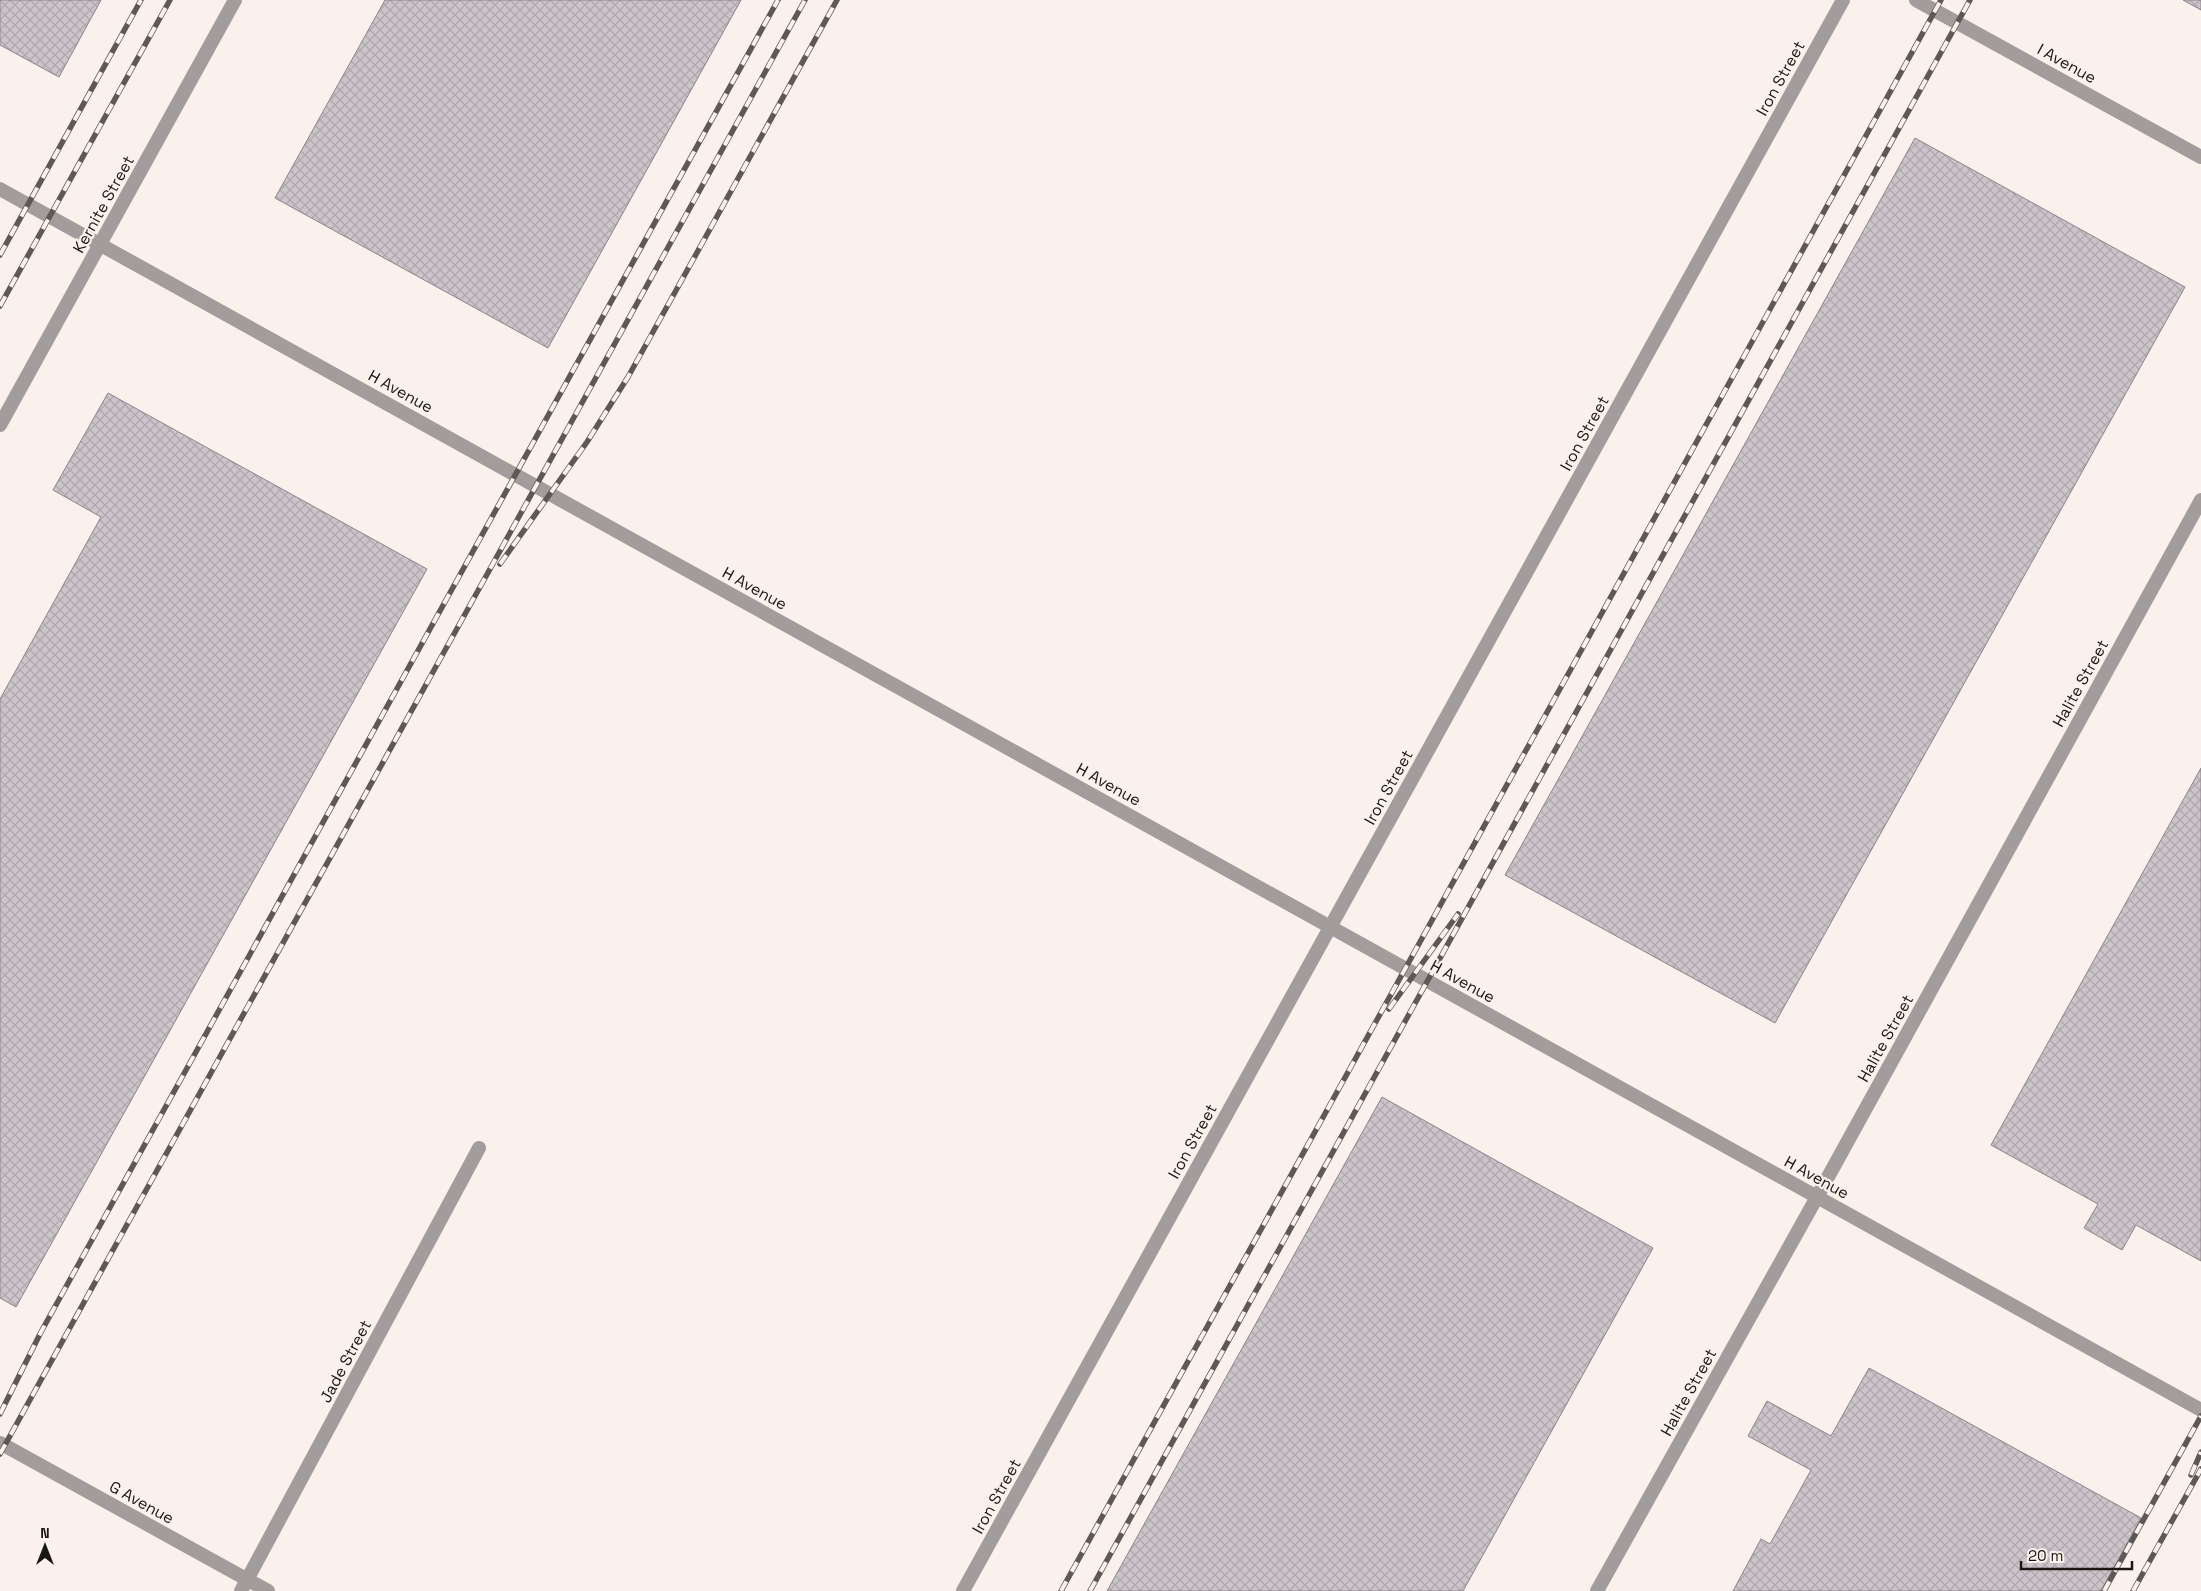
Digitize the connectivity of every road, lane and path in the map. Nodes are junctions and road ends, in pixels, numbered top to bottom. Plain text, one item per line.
1 (235, 0) edge
2 (1843, 0) edge
3 (1916, 0) edge
4 (2201, 157) edge
5 (0, 189) edge
6 (101, 244) junction
7 (0, 425) edge
8 (2201, 500) edge
9 (1330, 927) junction
10 (479, 1148) dead end
11 (1817, 1197) junction
12 (2201, 1410) edge
13 (0, 1443) edge
14 (244, 1585) edge
15 (268, 1591) edge
16 (963, 1591) edge
17 (1597, 1591) edge

1 - 6 street, Kernite Street
2 - 9 street, Iron Street
3 - 4 street, I Avenue
5 - 6 street, H Avenue
6 - 7 street, Kernite Street
6 - 9 street, H Avenue
8 - 11 street, Halite Street
9 - 11 street, H Avenue
9 - 16 street, Iron Street
10 - 14 street, Jade Street
11 - 12 street, H Avenue
11 - 17 street, Halite Street
13 - 14 street, G Avenue
14 - 15 street, G Avenue

